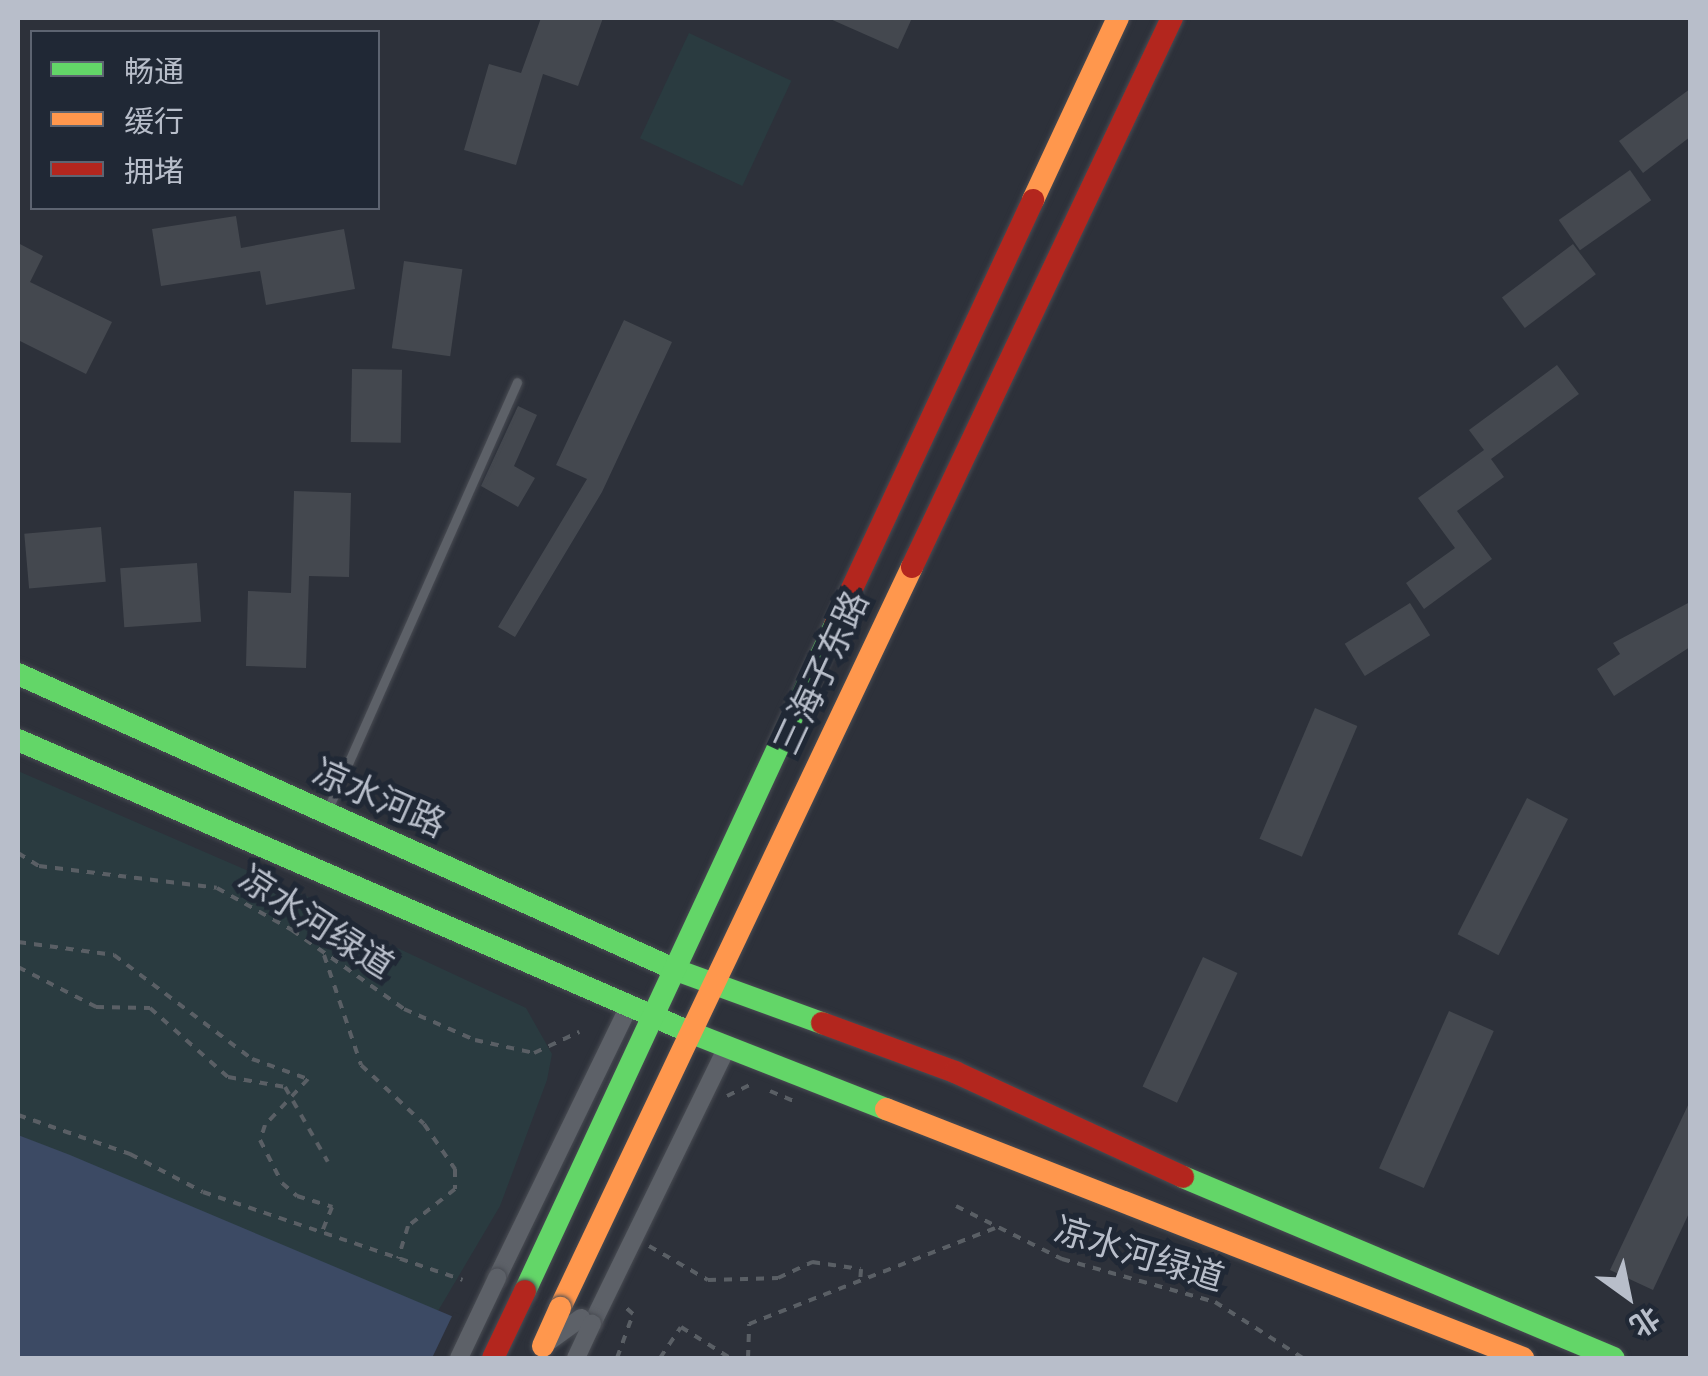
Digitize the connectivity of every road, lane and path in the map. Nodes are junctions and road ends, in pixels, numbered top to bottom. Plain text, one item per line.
1 (1118, 18) edge
2 (1172, 18) edge
3 (517, 382) dead end
4 (18, 674) edge
5 (18, 740) edge
6 (326, 814) junction
7 (18, 853) edge
8 (18, 942) edge
9 (324, 955) junction
10 (18, 967) edge
11 (676, 970) junction
12 (712, 985) junction
13 (629, 1006) junction
14 (656, 1018) junction
15 (579, 1032) dead end
16 (692, 1033) junction
17 (727, 1046) junction
18 (794, 1100) dead end
19 (722, 1102) dead end
20 (18, 1115) edge
21 (328, 1162) dead end
22 (956, 1206) dead end
23 (994, 1228) junction
24 (657, 1230) dead end
25 (321, 1234) junction
26 (649, 1246) junction
27 (398, 1259) junction
28 (641, 1260) dead end
29 (508, 1278) junction
30 (462, 1280) dead end
31 (860, 1285) junction
32 (626, 1289) dead end
33 (578, 1317) junction
34 (616, 1342) dead end
35 (624, 1344) junction
36 (540, 1352) edge
37 (459, 1358) edge
38 (493, 1358) edge
39 (576, 1358) edge
40 (617, 1358) edge
41 (660, 1358) edge
42 (730, 1358) edge
43 (748, 1358) edge
44 (1303, 1358) edge
45 (1523, 1358) edge
46 (1612, 1358) edge

1 - 11 street, 三海子东路
2 - 12 street, 三海子东路
3 - 6 lane
4 - 6 street, 凉水河路
5 - 13 street
6 - 11 street, 凉水河路
7 - 9 path, 凉水河绿道
8 - 25 path
9 - 15 path, 凉水河绿道
9 - 27 path
10 - 21 path, bridge
11 - 12 street, 凉水河路
11 - 14 street, 三海子东路
12 - 16 street, 三海子东路
12 - 46 street, 凉水河路
13 - 14 street
13 - 29 street
14 - 16 street
14 - 29 street, 三海子东路
16 - 17 street
16 - 33 street, 三海子东路
17 - 33 street
17 - 45 street
18 - 19 path
20 - 25 path
22 - 23 path, 凉水河绿道
23 - 31 path
23 - 44 path, 凉水河绿道
24 - 26 path
25 - 27 path
26 - 28 path
26 - 31 path
27 - 30 path
29 - 37 street, bridge
29 - 38 street, 三海子东路, bridge
31 - 43 path
32 - 35 path
33 - 36 street, 三海子东路, bridge
33 - 39 street, bridge
34 - 35 path
35 - 40 path
41 - 42 path

